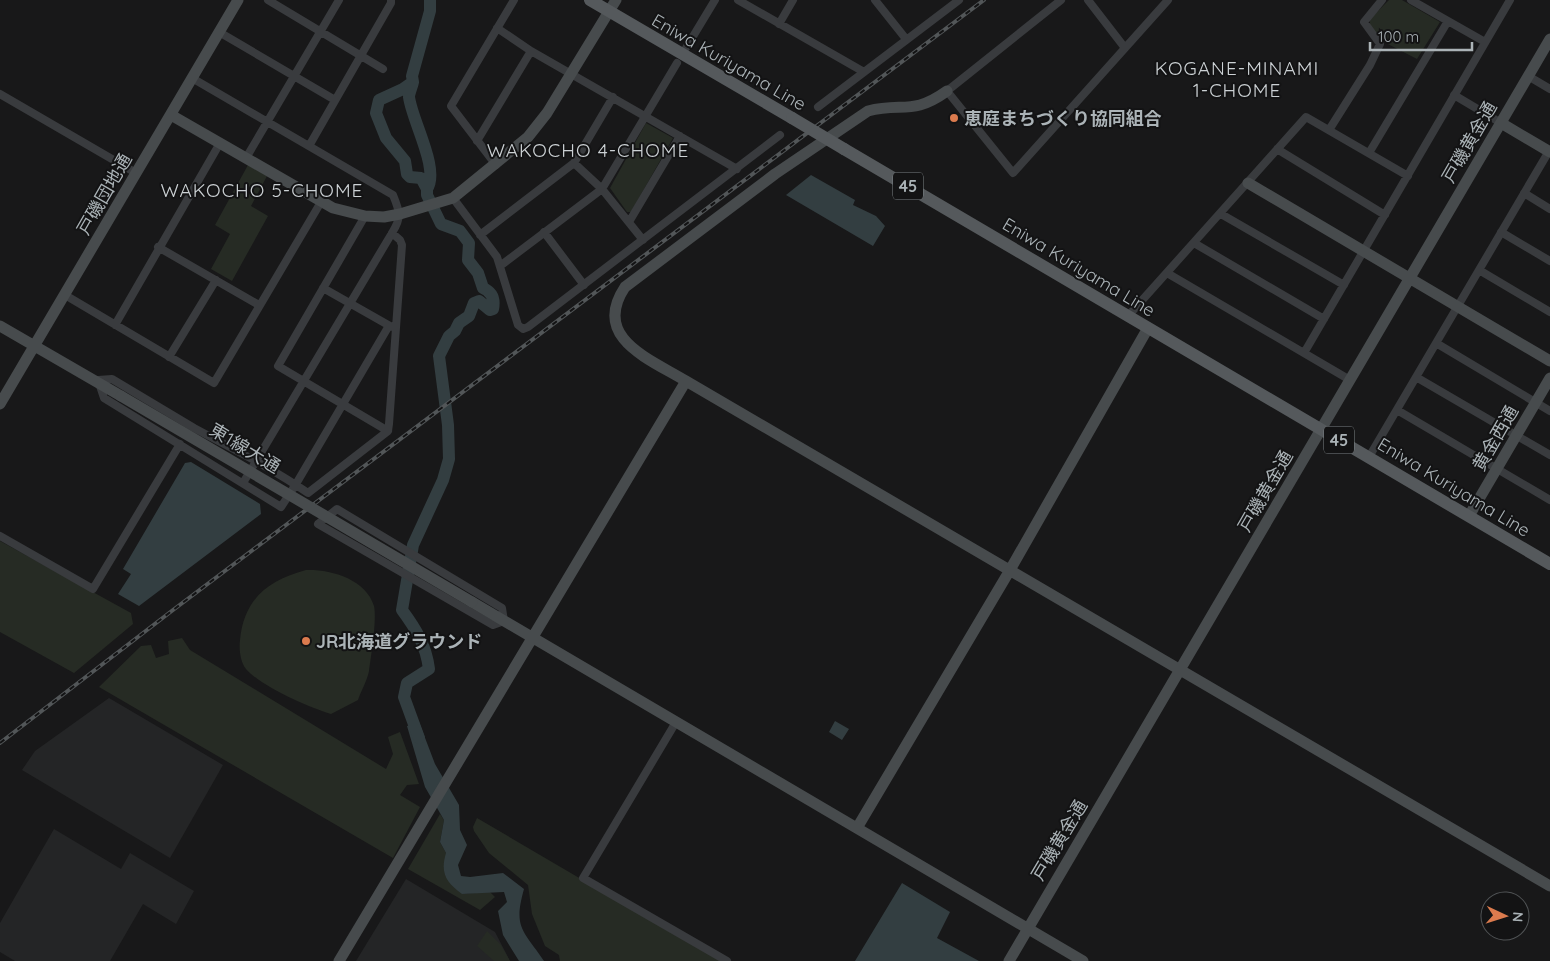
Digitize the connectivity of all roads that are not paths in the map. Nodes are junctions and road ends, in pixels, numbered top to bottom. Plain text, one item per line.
1 (238, 0) edge
2 (268, 0) edge
3 (339, 0) edge
4 (391, 0) edge
5 (514, 0) edge
6 (590, 0) edge
7 (616, 0) edge
8 (715, 0) edge
9 (738, 0) edge
10 (793, 0) edge
11 (875, 0) edge
12 (959, 0) edge
13 (1061, 0) edge
14 (1088, 0) edge
15 (1168, 0) edge
16 (1382, 0) edge
17 (1412, 0) edge
18 (1506, 1) edge
19 (609, 12) junction
20 (1448, 21) junction
21 (779, 24) junction
22 (497, 28) junction
23 (320, 31) junction
24 (219, 32) junction
25 (906, 39) junction
26 (1550, 39) edge
27 (1485, 42) junction
28 (686, 48) dead end
29 (1125, 48) junction
30 (531, 51) junction
31 (361, 54) junction
32 (677, 63) dead end
33 (383, 69) dead end
34 (864, 72) junction
35 (572, 73) junction
36 (1528, 76) junction
37 (294, 77) junction
38 (192, 78) junction
39 (1550, 89) edge
40 (948, 91) junction
41 (0, 94) edge
42 (1454, 95) junction
43 (613, 97) junction
44 (335, 100) junction
45 (818, 107) dead end
46 (171, 115) junction
47 (645, 116) junction
48 (267, 122) junction
49 (1501, 123) junction
50 (1328, 130) junction
51 (780, 135) dead end
52 (680, 136) junction
53 (477, 141) junction
54 (220, 143) junction
55 (309, 146) junction
56 (1278, 150) junction
57 (1550, 152) edge
58 (1369, 153) junction
59 (246, 158) junction
60 (574, 163) junction
61 (496, 165) junction
62 (737, 169) junction
63 (136, 173) junction
64 (1408, 176) junction
65 (1248, 183) junction
66 (602, 189) junction
67 (1524, 193) junction
68 (453, 198) junction
69 (321, 202) junction
70 (1550, 209) edge
71 (400, 214) junction
72 (1221, 214) junction
73 (1385, 215) junction
74 (365, 216) junction
75 (629, 222) junction
76 (544, 232) junction
77 (1501, 232) junction
78 (392, 233) junction
79 (480, 235) junction
80 (643, 240) junction
81 (1194, 243) junction
82 (158, 247) junction
83 (1363, 252) junction
84 (1550, 261) edge
85 (500, 266) junction
86 (1479, 270) junction
87 (1167, 273) junction
88 (1410, 279) junction
89 (216, 280) junction
90 (584, 285) junction
91 (1344, 285) junction
92 (323, 288) junction
93 (65, 295) junction
94 (351, 304) junction
95 (259, 305) junction
96 (1457, 307) junction
97 (1550, 312) edge
98 (1128, 316) junction
99 (1324, 319) junction
100 (115, 325) junction
101 (0, 326) edge
102 (393, 327) junction
103 (1148, 328) junction
104 (1436, 343) junction
105 (35, 346) junction
106 (1304, 353) junction
107 (169, 357) junction
108 (1550, 361) edge
109 (1416, 377) junction
110 (1550, 378) edge
111 (98, 380) junction
112 (1350, 380) junction
113 (686, 381) junction
114 (304, 382) junction
115 (1536, 402) junction
116 (0, 404) edge
117 (342, 405) junction
118 (1397, 410) junction
119 (1550, 411) edge
120 (1321, 429) junction
121 (388, 431) junction
122 (1516, 436) junction
123 (180, 444) junction
124 (1550, 455) edge
125 (1369, 457) junction
126 (258, 462) junction
127 (1497, 470) junction
128 (243, 483) junction
129 (296, 484) junction
130 (1550, 500) edge
131 (1469, 516) junction
132 (0, 536) edge
133 (1550, 564) edge
134 (1010, 570) junction
135 (504, 621) junction
136 (532, 638) junction
137 (1181, 670) junction
138 (676, 722) junction
139 (857, 828) junction
140 (1550, 886) edge
141 (1028, 929) junction
142 (338, 961) edge
143 (727, 961) edge
144 (1009, 961) edge
145 (1083, 961) edge

1 - 24 street, 戸磯団地通
2 - 23 street
3 - 23 street
4 - 31 street
5 - 22 street
6 - 19 main road, Eniwa Kuriyama Line / 45
7 - 19 street
8 - 28 street
9 - 21 street
10 - 21 street
11 - 25 street
12 - 25 street
13 - 40 street
14 - 29 street
15 - 29 street
16 - 50 street
17 - 20 street
18 - 27 street
19 - 35 street
19 - 98 main road, Eniwa Kuriyama Line / 45, bridge
20 - 27 street
20 - 58 street
21 - 34 street
22 - 30 street
22 - 53 street
23 - 31 street
23 - 37 street
24 - 37 street
24 - 38 street, 戸磯団地通
25 - 34 street
26 - 36 street, 戸磯黄金通
27 - 42 street
29 - 40 street
30 - 35 street
30 - 53 street
31 - 33 street
31 - 44 street
32 - 47 street
34 - 45 street
35 - 43 street
35 - 61 street
36 - 39 street
36 - 49 street, 戸磯黄金通
37 - 44 street
37 - 48 street
38 - 46 street, 戸磯団地通
38 - 48 street
40 - 113 street
41 - 63 street
42 - 49 street
42 - 64 street
43 - 47 street
43 - 60 street
44 - 55 street
46 - 54 street
46 - 63 street, 戸磯団地通
47 - 52 street
47 - 66 street
48 - 55 street
48 - 59 street
49 - 57 street
49 - 88 street, 戸磯黄金通
50 - 56 street
50 - 58 street
51 - 62 street
52 - 62 street
52 - 75 street
53 - 61 street
54 - 59 street
54 - 82 street
55 - 71 street
56 - 65 street
56 - 73 street
57 - 67 street
58 - 64 street
59 - 69 street
60 - 66 street
60 - 79 street
61 - 68 street
62 - 80 street
63 - 93 street, 戸磯団地通
64 - 73 street
65 - 72 street
65 - 83 street
66 - 75 street
66 - 76 street
67 - 70 street
67 - 77 street
68 - 71 street
68 - 79 street
69 - 74 street
69 - 95 street
71 - 74 street
71 - 78 street
72 - 81 street
72 - 91 street
73 - 83 street
74 - 92 street
75 - 80 street
76 - 85 street
76 - 90 street
77 - 84 street
77 - 86 street
78 - 94 street
78 - 102 street
79 - 85 street
80 - 90 street
81 - 87 street
81 - 99 street
82 - 89 street
82 - 100 street
83 - 88 street
83 - 91 street
85 - 90 street
86 - 96 street
86 - 97 street
87 - 98 street
87 - 106 street
88 - 96 street
88 - 112 street, 戸磯黄金通
89 - 95 street
89 - 107 street
91 - 99 street
92 - 94 street
92 - 114 street
93 - 100 street
93 - 105 street, 戸磯団地通
94 - 102 street
94 - 114 street
95 - 107 street
96 - 104 street
96 - 108 street
98 - 103 main road, Eniwa Kuriyama Line / 45
99 - 106 street
100 - 107 street
101 - 105 street, 東1線大通
102 - 117 street
102 - 121 street
103 - 120 main road, Eniwa Kuriyama Line / 45
103 - 134 street
104 - 109 street
104 - 115 street
105 - 111 street, 東1線大通
105 - 116 street, 戸磯団地通
106 - 112 street
109 - 118 street
109 - 122 street
110 - 115 street, 黄金西通
111 - 123 street
111 - 126 street
111 - 135 street, 東1線大通, bridge
112 - 120 street, 戸磯黄金通
113 - 134 street
113 - 136 street
114 - 117 street
114 - 126 street
115 - 119 street
115 - 122 street, 黄金西通
117 - 121 street
117 - 129 street
118 - 125 street
118 - 127 street
120 - 125 main road, Eniwa Kuriyama Line / 45
120 - 137 street, 戸磯黄金通
121 - 129 street
122 - 124 street
122 - 127 street, 黄金西通
123 - 128 street
123 - 132 street
125 - 131 main road, Eniwa Kuriyama Line / 45
126 - 128 street
126 - 129 street
127 - 130 street
127 - 131 street, 黄金西通
128 - 129 street
131 - 133 main road, Eniwa Kuriyama Line / 45
134 - 137 street
134 - 139 street
135 - 135 street
135 - 136 street, 東1線大通
136 - 138 street, 東1線大通
136 - 142 street
137 - 140 street
137 - 141 street, 戸磯黄金通
138 - 139 street, 東1線大通
138 - 143 street
139 - 141 street, 東1線大通
141 - 144 street, 戸磯黄金通
141 - 145 street, 東1線大通

